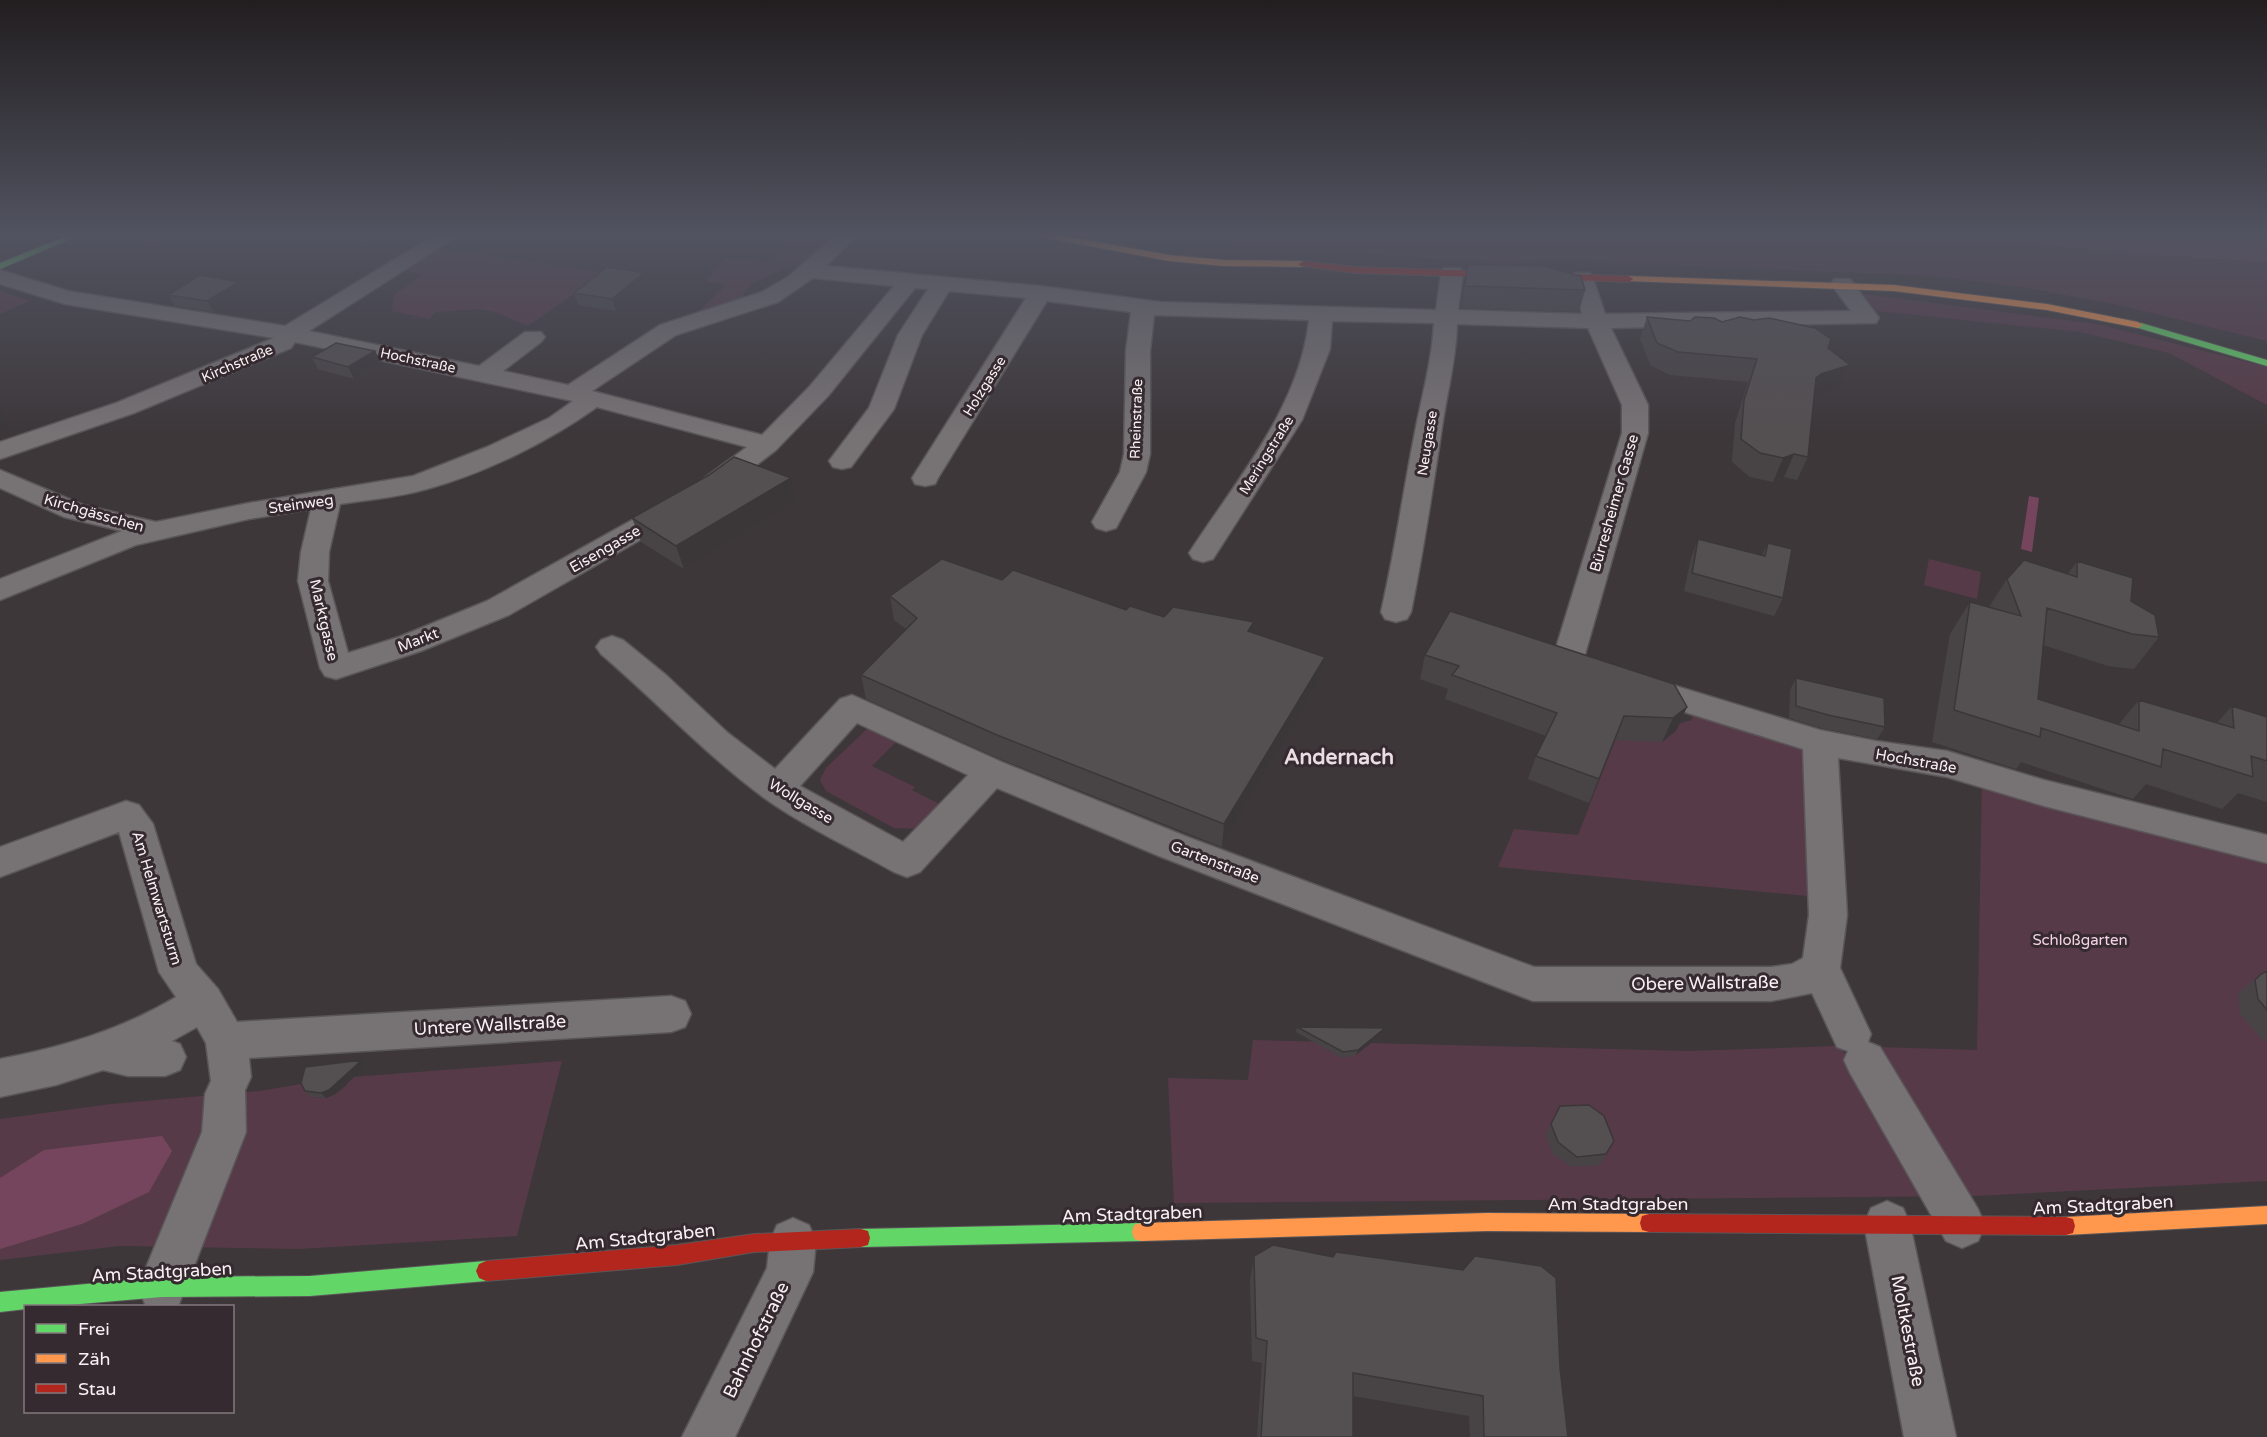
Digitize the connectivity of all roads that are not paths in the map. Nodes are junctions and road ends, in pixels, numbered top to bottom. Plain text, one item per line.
1 (90, 300) edge
2 (344, 300) edge
3 (761, 300) edge
4 (894, 300) edge
5 (932, 300) edge
6 (1036, 300) edge
7 (1088, 300) edge
8 (1448, 300) edge
9 (1589, 300) edge
10 (1854, 300) edge
11 (1991, 300) edge
12 (1143, 308) junction
13 (1321, 315) junction
14 (1446, 318) junction
15 (1596, 321) junction
16 (289, 334) junction
17 (533, 337) dead end
18 (2266, 365) edge
19 (484, 374) junction
20 (583, 395) junction
21 (767, 444) junction
22 (0, 451) edge
23 (842, 460) dead end
24 (0, 478) edge
25 (926, 478) dead end
26 (327, 500) junction
27 (1106, 522) dead end
28 (156, 531) junction
29 (1203, 554) dead end
30 (0, 590) edge
31 (498, 608) joint
32 (1396, 612) dead end
33 (612, 646) dead end
34 (1567, 664) joint
35 (336, 668) joint
36 (1820, 742) junction
37 (992, 772) junction
38 (777, 789) junction
39 (2267, 849) edge
40 (0, 862) edge
41 (1820, 968) junction
42 (1586, 986) joint
43 (204, 1001) junction
44 (671, 1014) dead end
45 (104, 1052) junction
46 (165, 1057) dead end
47 (228, 1071) junction
48 (0, 1078) edge
49 (2267, 1215) edge
50 (1887, 1224) junction
51 (1962, 1226) junction
52 (793, 1241) junction
53 (162, 1287) junction
54 (0, 1302) edge
55 (708, 1437) edge
56 (1930, 1437) edge

1 - 16 street, Hochstraße
2 - 16 street, Kirchstraße
3 - 20 street, Steinweg
4 - 21 street, Eisengasse
5 - 23 street
6 - 25 street, Holzgasse
7 - 12 street
8 - 14 street, Neugasse
9 - 15 street, Bürresheimer Gasse
10 - 15 street
11 - 18 street
12 - 13 street
12 - 27 street, Rheinstraße
13 - 14 street
13 - 29 street, Meringstraße
14 - 15 street
14 - 32 street, Neugasse
15 - 34 street, Bürresheimer Gasse
16 - 19 street, Hochstraße
16 - 22 street, Kirchstraße
17 - 19 street
19 - 20 street, Hochstraße
20 - 21 street, Hochstraße
20 - 26 street, Steinweg
21 - 31 street, Eisengasse
24 - 28 street, Kirchgässchen
26 - 28 street, Steinweg
26 - 35 street, Marktgasse
28 - 30 street, Steinweg
31 - 35 street, Markt
33 - 38 street, Wollgasse
34 - 36 street, Hochstraße
36 - 39 street, Hochstraße
36 - 41 street
37 - 38 street, Gartenstraße
37 - 38 street, Wollgasse
37 - 42 street, Gartenstraße
40 - 43 street, Am Helmwartsturm
41 - 42 street, Obere Wallstraße
41 - 51 street
43 - 45 street
43 - 47 street, Am Helmwartsturm
44 - 47 street, Untere Wallstraße
45 - 46 street
45 - 48 street
47 - 53 street
49 - 51 street, Am Stadtgraben
50 - 51 street, Am Stadtgraben
50 - 52 street, Am Stadtgraben
50 - 56 street, Moltkestraße
52 - 53 street, Am Stadtgraben
52 - 55 street, Bahnhofstraße
53 - 54 street, Am Stadtgraben

